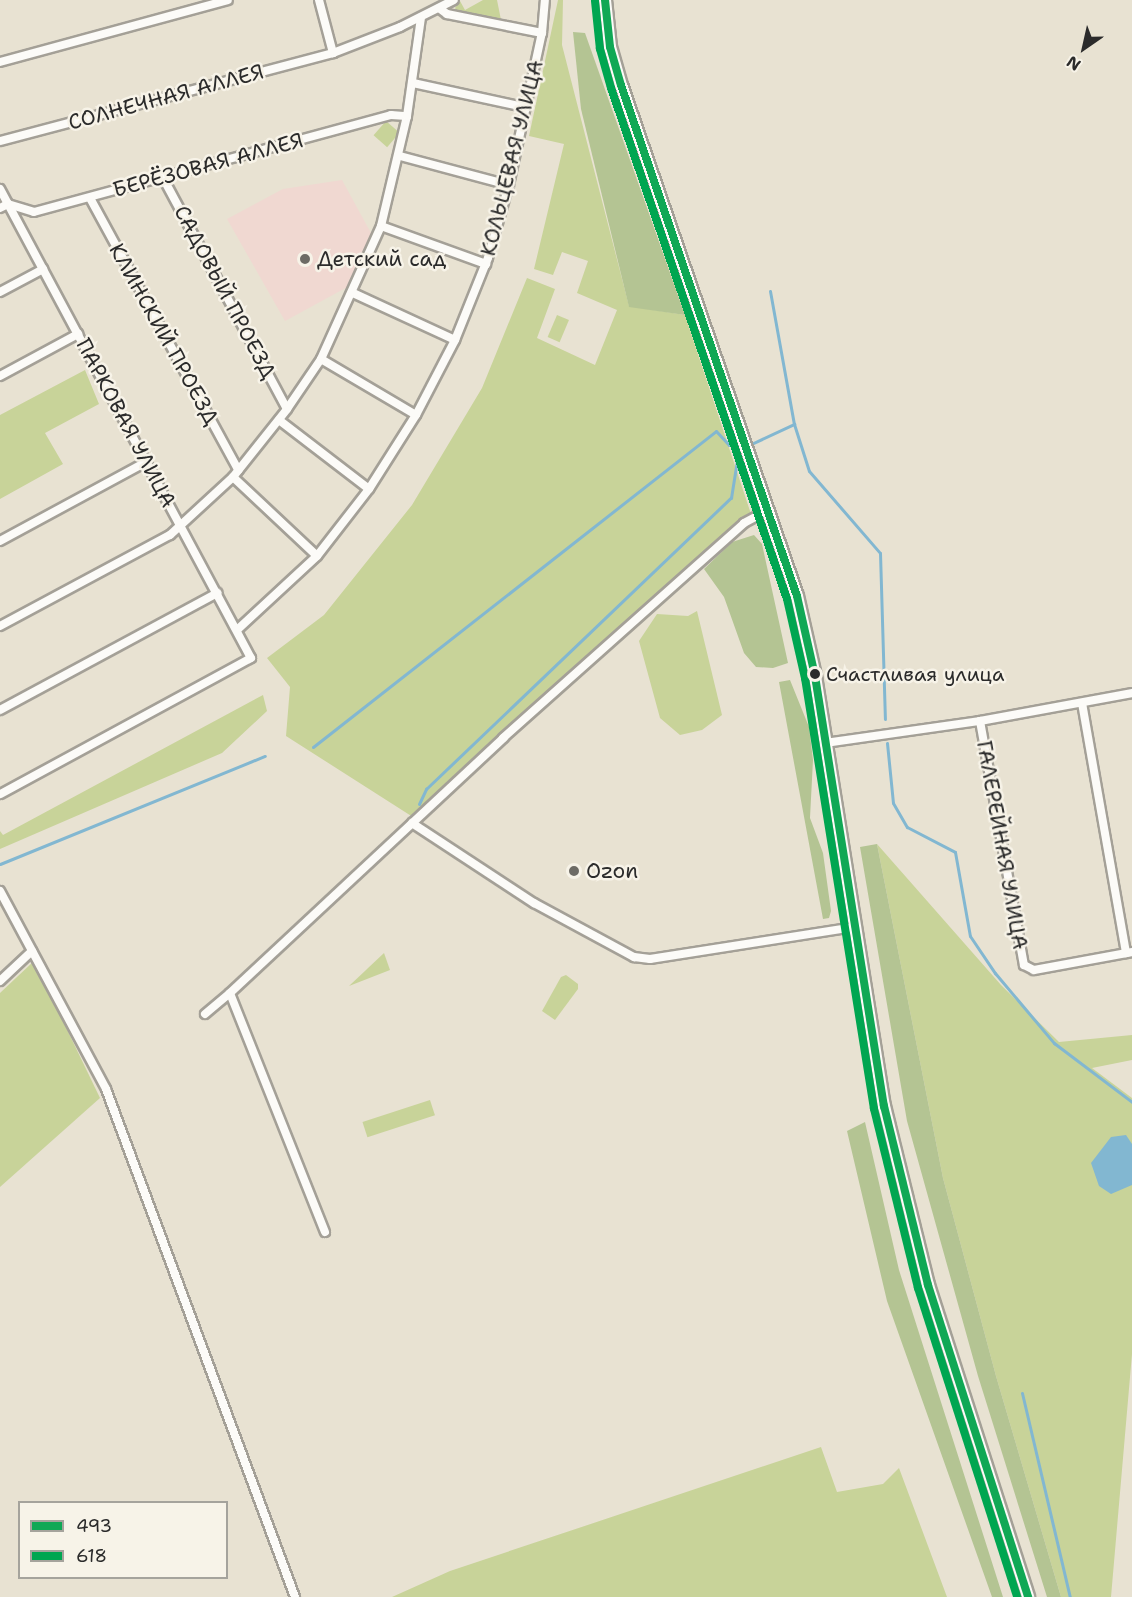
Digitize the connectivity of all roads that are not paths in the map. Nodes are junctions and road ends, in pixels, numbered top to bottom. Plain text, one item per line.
1 (228, 0) edge
2 (319, 0) edge
3 (454, 0) edge
4 (545, 0) edge
5 (605, 0) edge
6 (439, 8) junction
7 (421, 18) junction
8 (542, 33) junction
9 (333, 52) junction
10 (0, 62) edge
11 (414, 83) junction
12 (524, 107) junction
13 (408, 116) junction
14 (0, 141) edge
15 (400, 156) junction
16 (162, 176) junction
17 (508, 185) junction
18 (0, 189) edge
19 (90, 198) junction
20 (4, 206) edge
21 (381, 226) junction
22 (486, 264) junction
23 (44, 269) junction
24 (0, 292) edge
25 (353, 293) junction
26 (78, 334) junction
27 (455, 340) junction
28 (321, 359) junction
29 (0, 376) edge
30 (287, 409) junction
31 (416, 415) junction
32 (279, 420) junction
33 (147, 462) junction
34 (236, 473) junction
35 (369, 489) junction
36 (768, 510) junction
37 (182, 526) junction
38 (0, 541) edge
39 (317, 556) junction
40 (217, 593) junction
41 (0, 626) edge
42 (237, 630) junction
43 (1132, 693) edge
44 (1082, 703) junction
45 (0, 710) edge
46 (980, 721) junction
47 (825, 743) junction
48 (0, 794) edge
49 (412, 823) junction
50 (0, 891) edge
51 (854, 927) junction
52 (32, 951) junction
53 (1129, 952) edge
54 (0, 981) edge
55 (230, 993) junction
56 (205, 1014) dead end
57 (325, 1232) dead end
58 (295, 1597) edge
59 (1028, 1597) edge

1 - 10 street
2 - 9 street
3 - 6 street, СОЛНЕЧНАЯ АЛЛЕЯ
4 - 8 street, КОЛЬЦЕВАЯ УЛИЦА
5 - 36 main road
6 - 7 street, СОЛНЕЧНАЯ АЛЛЕЯ
6 - 8 street
7 - 9 street, СОЛНЕЧНАЯ АЛЛЕЯ
7 - 11 street
8 - 12 street, КОЛЬЦЕВАЯ УЛИЦА
9 - 14 street, СОЛНЕЧНАЯ АЛЛЕЯ
11 - 12 street
11 - 13 street
12 - 17 street, КОЛЬЦЕВАЯ УЛИЦА
13 - 15 street
13 - 16 street, БЕРЁЗОВАЯ АЛЛЕЯ
15 - 17 street
15 - 21 street
16 - 19 street, БЕРЁЗОВАЯ АЛЛЕЯ
16 - 30 street, САДОВЫЙ ПРОЕЗД
17 - 22 street, КОЛЬЦЕВАЯ УЛИЦА
18 - 20 street, ПАРКОВАЯ УЛИЦА
19 - 20 street, БЕРЁЗОВАЯ АЛЛЕЯ
19 - 34 street, КЛИНСКИЙ ПРОЕЗД
20 - 23 street, ПАРКОВАЯ УЛИЦА
21 - 22 street
21 - 25 street
22 - 27 street, КОЛЬЦЕВАЯ УЛИЦА
23 - 24 street
23 - 26 street, ПАРКОВАЯ УЛИЦА
25 - 27 street
25 - 28 street
26 - 29 street
26 - 33 street, ПАРКОВАЯ УЛИЦА
27 - 31 street, КОЛЬЦЕВАЯ УЛИЦА
28 - 30 street
28 - 31 street
30 - 32 street
31 - 35 street, КОЛЬЦЕВАЯ УЛИЦА
32 - 34 street
32 - 35 street
33 - 37 street, ПАРКОВАЯ УЛИЦА
33 - 38 street
34 - 37 street
34 - 39 street, КЛИНСКИЙ ПРОЕЗД
35 - 39 street, КОЛЬЦЕВАЯ УЛИЦА
36 - 47 main road
36 - 49 street
37 - 40 street, ПАРКОВАЯ УЛИЦА
37 - 41 street
39 - 42 street, КОЛЬЦЕВАЯ УЛИЦА
40 - 42 street, ПАРКОВАЯ УЛИЦА
40 - 45 street
42 - 48 street, ПАРКОВАЯ УЛИЦА
43 - 44 street
44 - 46 street
44 - 53 street
46 - 47 street
46 - 53 street, ГАЛЕРЕЙНАЯ УЛИЦА
47 - 51 main road
49 - 51 street
49 - 55 street
50 - 52 street
51 - 59 main road
52 - 54 street
52 - 58 street
55 - 56 street
55 - 57 street

